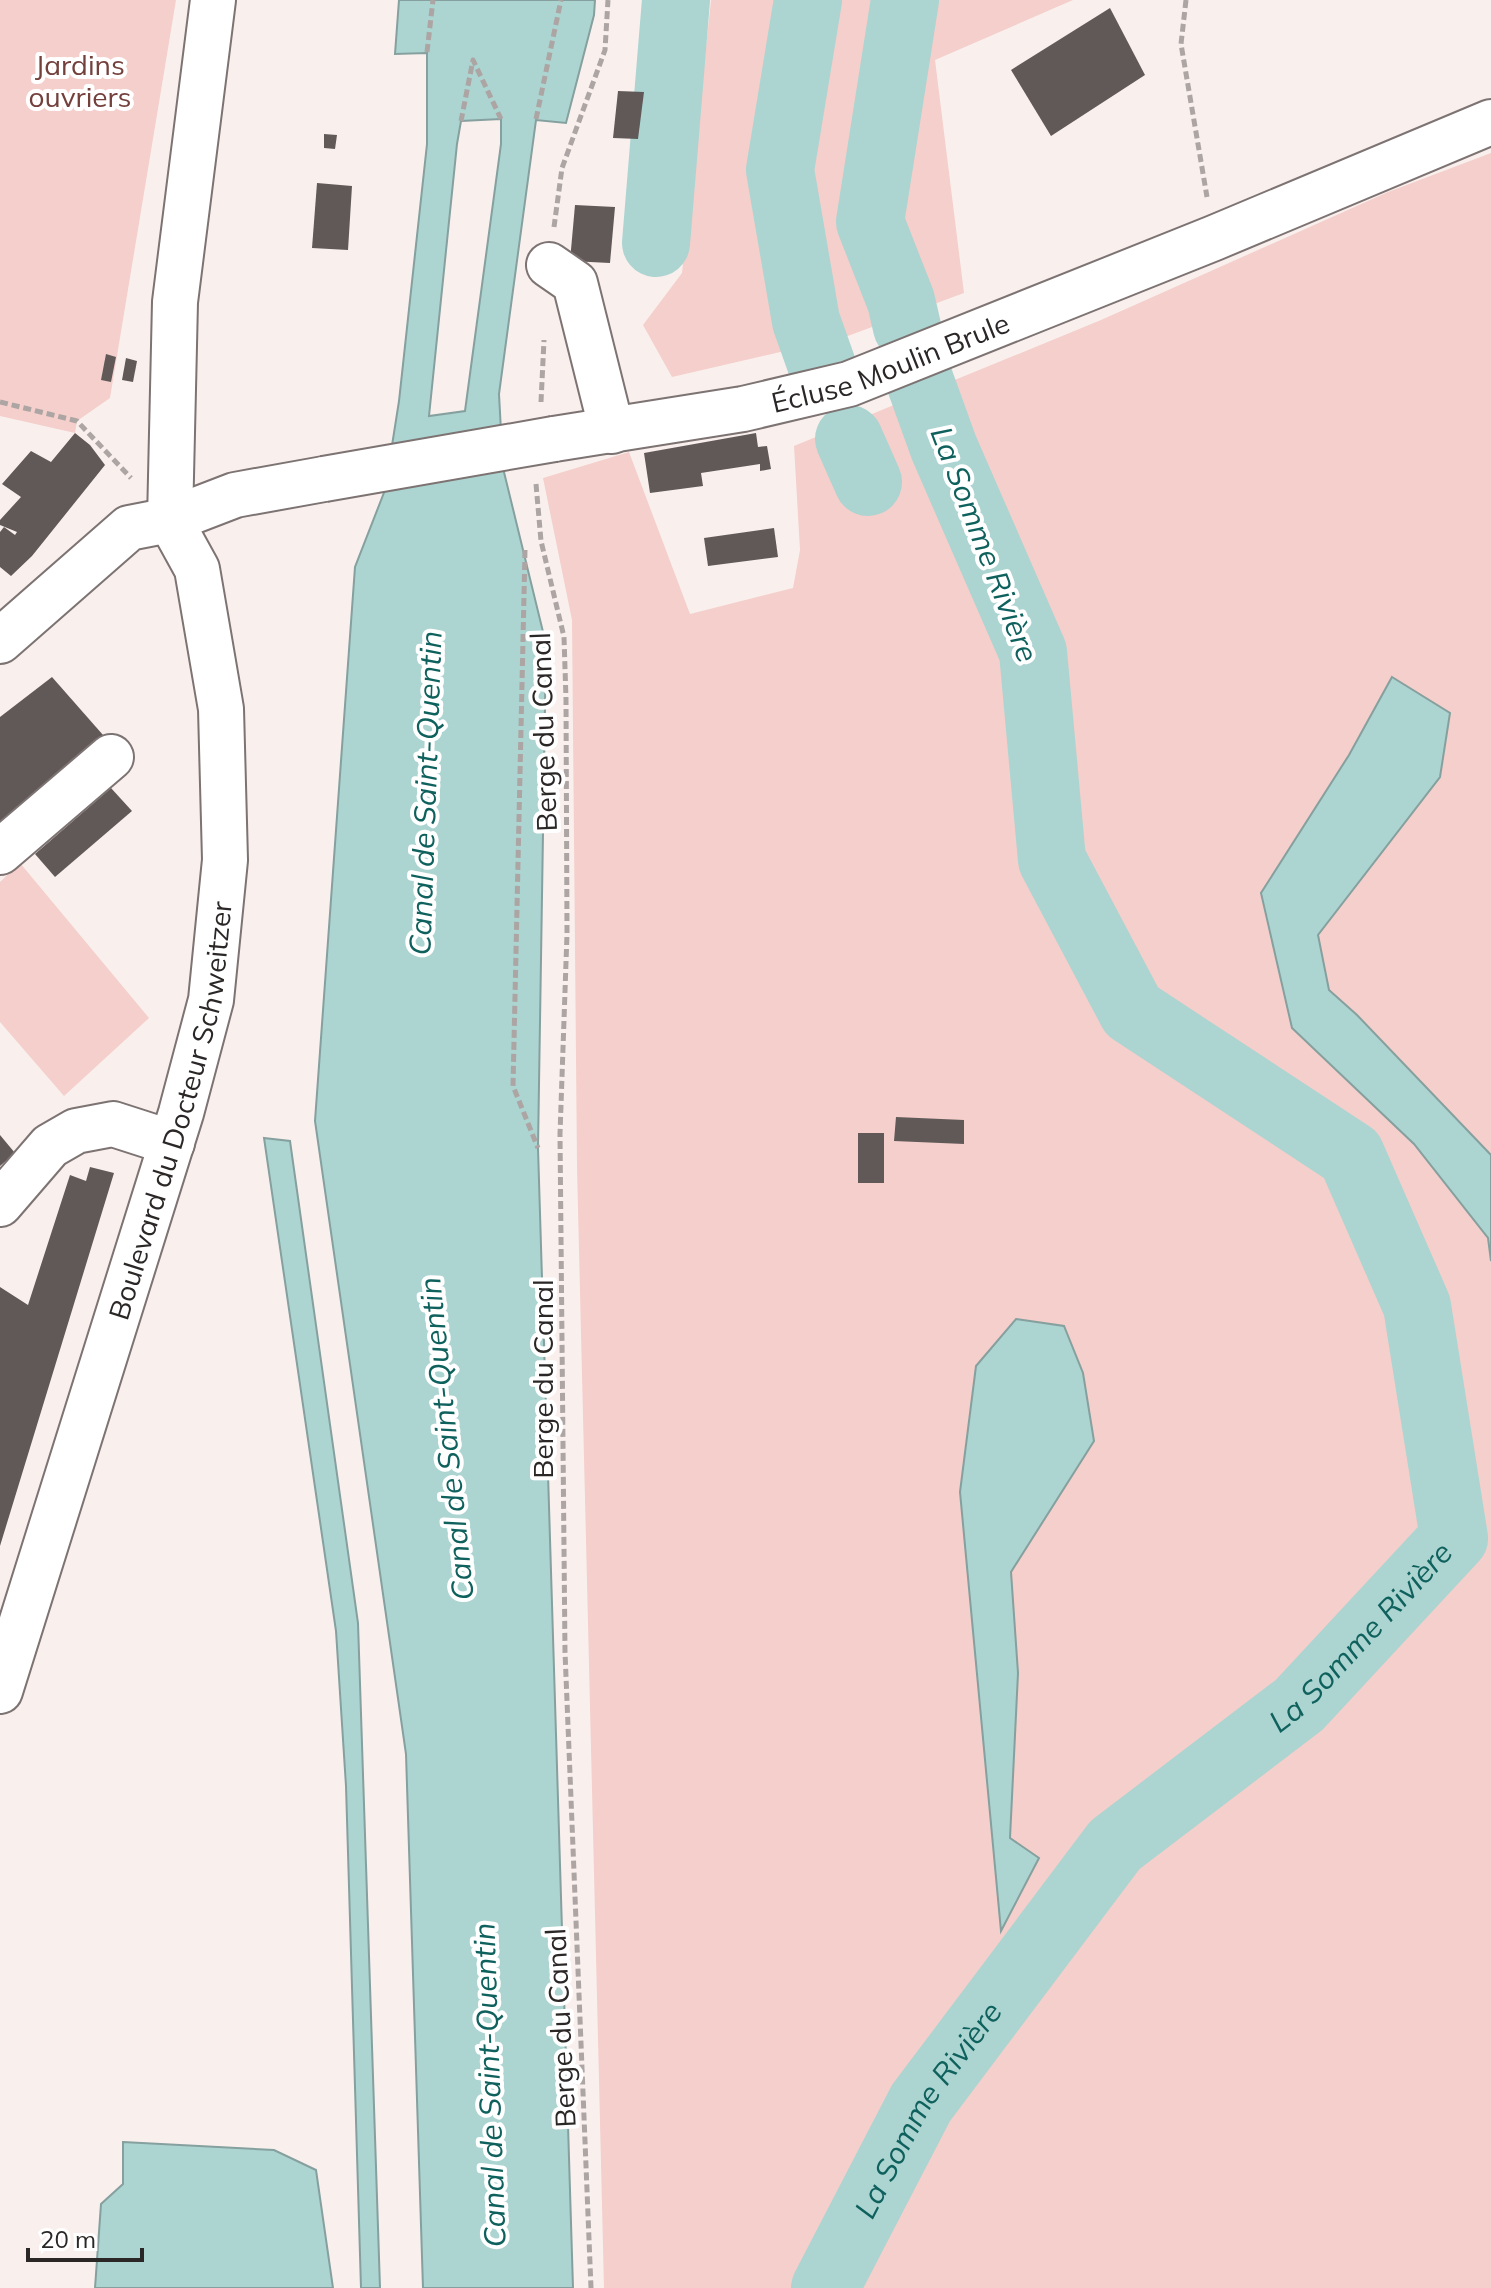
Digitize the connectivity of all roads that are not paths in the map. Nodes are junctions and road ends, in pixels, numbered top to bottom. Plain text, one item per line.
1 (213, 0) edge
2 (1491, 122) edge
3 (549, 265) road end
4 (612, 431) junction
5 (170, 520) junction
6 (0, 641) edge
7 (111, 757) dead end
8 (0, 852) edge
9 (172, 1143) junction
10 (0, 1204) edge
11 (0, 1691) edge

1 - 5 street
2 - 4 street, Écluse Moulin Brule
3 - 4 street
4 - 5 street, Écluse Moulin Brule, bridge
5 - 6 street, Écluse Moulin Brule
5 - 9 street, Boulevard du Docteur Schweitzer
7 - 8 street
9 - 10 street
9 - 11 street, Boulevard du Docteur Schweitzer

